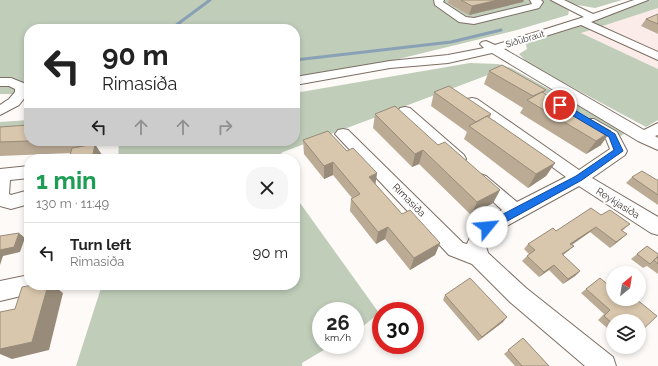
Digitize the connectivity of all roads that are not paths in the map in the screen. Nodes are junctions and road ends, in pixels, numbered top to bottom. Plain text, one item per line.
1 (439, 0) edge
2 (535, 0) edge
3 (556, 0) edge
4 (627, 0) edge
5 (643, 0) edge
6 (585, 17) junction
7 (487, 45) junction
8 (658, 56) edge
9 (300, 80) edge
10 (0, 82) edge
11 (460, 94) edge
12 (14, 102) junction
13 (24, 103) edge
14 (0, 111) edge
15 (405, 111) dead end
16 (580, 117) edge
17 (658, 128) edge
18 (343, 134) dead end
19 (643, 137) junction
20 (658, 145) edge
21 (24, 173) edge
22 (2, 175) edge
23 (579, 178) junction
24 (24, 199) edge
25 (516, 212) junction
26 (658, 227) edge
27 (480, 258) junction
28 (24, 286) edge
29 (0, 291) edge
30 (604, 366) edge

1 - 2 street
3 - 6 street
4 - 6 street, Síðubraut
5 - 6 street, Síðubraut
6 - 7 street, Síðubraut
6 - 8 street
7 - 9 street, Síðubraut
7 - 19 street
10 - 12 street
11 - 23 street
12 - 13 street
12 - 14 street
15 - 25 street
16 - 23 street
17 - 19 street
18 - 27 street, Rimasíða
19 - 20 street
21 - 22 street
22 - 24 street
23 - 25 street
23 - 26 street, Reykjasíða
25 - 27 street
27 - 30 street, Rimasíða
28 - 29 street

